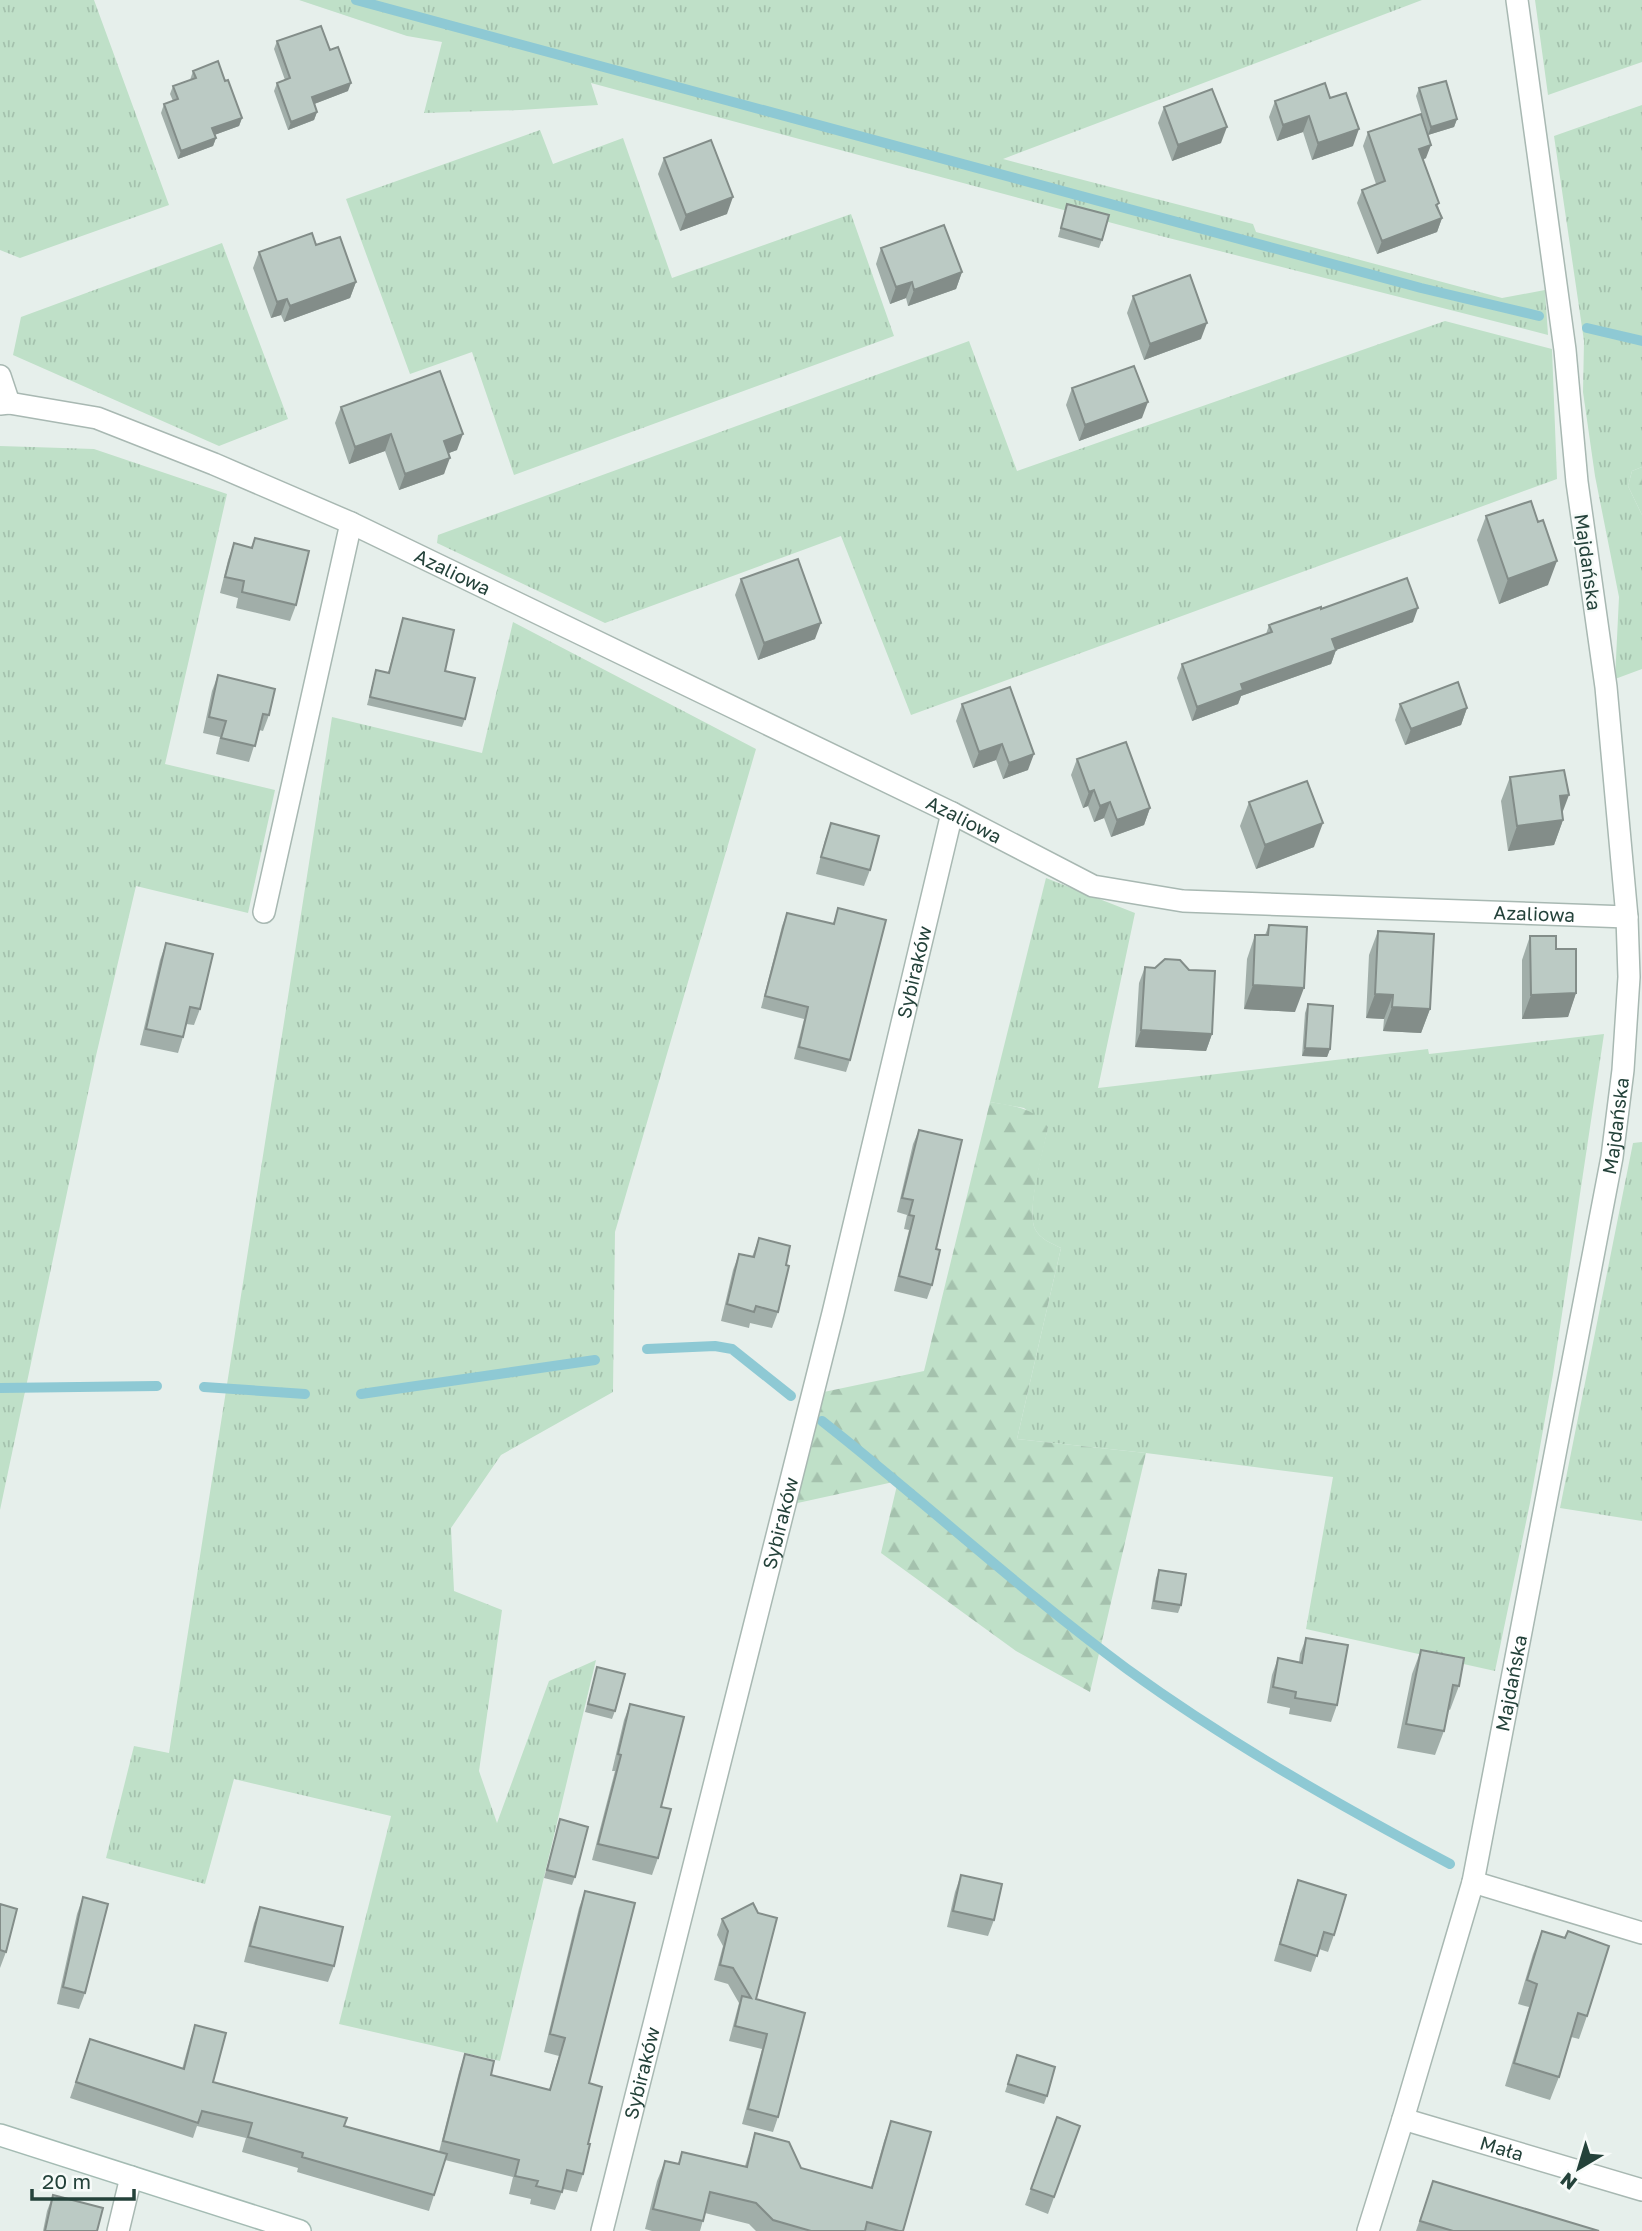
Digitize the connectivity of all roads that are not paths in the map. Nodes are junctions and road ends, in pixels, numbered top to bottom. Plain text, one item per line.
1 (1517, 0) edge
2 (0, 376) edge
3 (5, 403) edge
4 (351, 523) junction
5 (952, 813) junction
6 (264, 912) dead end
7 (1627, 917) junction
8 (1473, 1882) junction
9 (1642, 1933) edge
10 (1404, 2119) junction
11 (0, 2135) edge
12 (131, 2177) junction
13 (1642, 2190) edge
14 (118, 2231) edge
15 (300, 2231) edge
16 (603, 2231) edge
17 (1368, 2231) edge

1 - 7 street, Majdańska
2 - 3 street
3 - 4 street, Azaliowa
4 - 5 street, Azaliowa
4 - 6 street
5 - 7 street, Azaliowa
5 - 16 street, Sybiraków
7 - 8 street, Majdańska
8 - 9 street
8 - 10 street, Majdańska
10 - 13 street, Mała
10 - 17 street, Majdańska
11 - 12 street
12 - 14 street
12 - 15 street

